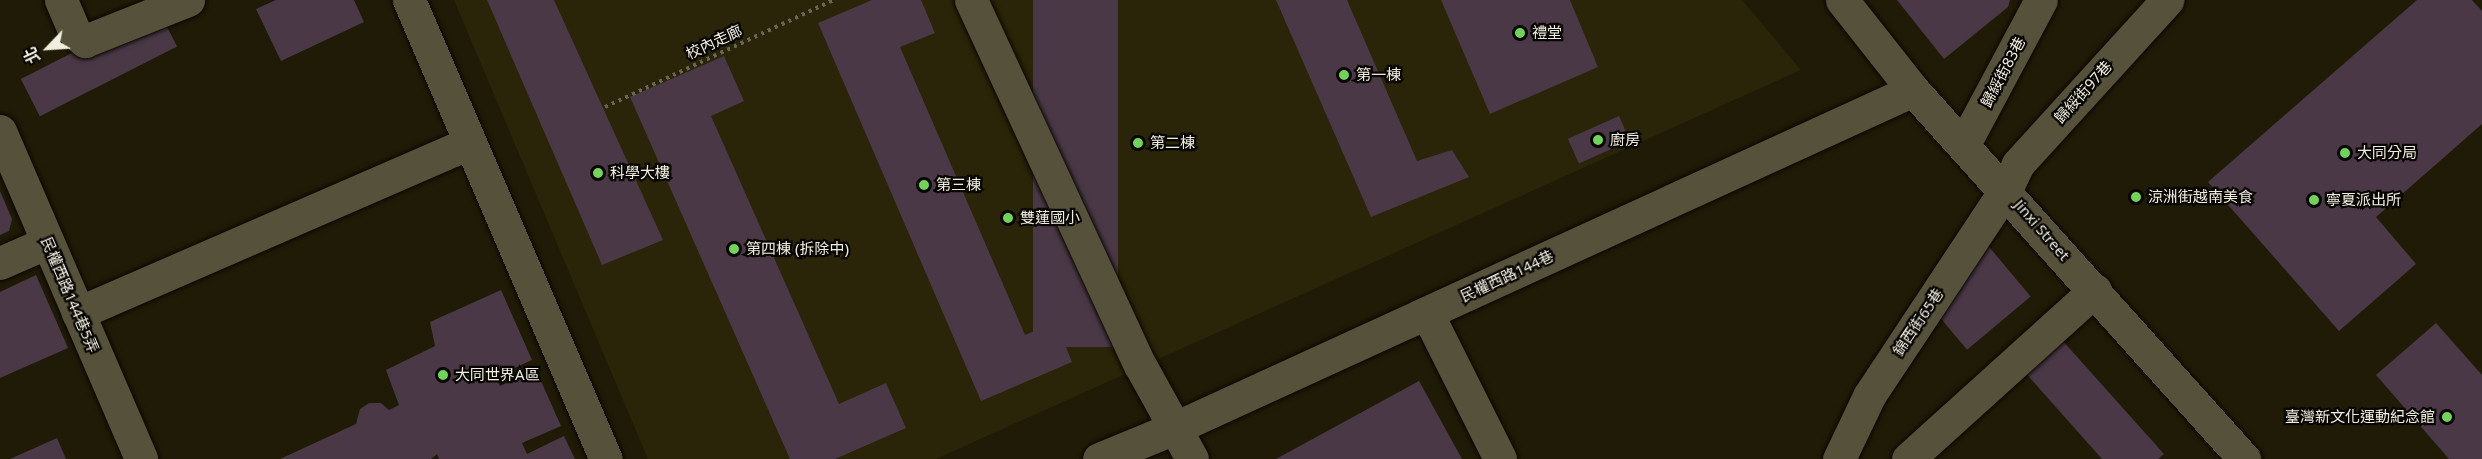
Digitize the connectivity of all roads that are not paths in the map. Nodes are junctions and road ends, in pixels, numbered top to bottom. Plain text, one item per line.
1 (61, 0) edge
2 (188, 0) edge
3 (409, 0) edge
4 (971, 0) edge
5 (1842, 0) edge
6 (2041, 0) edge
7 (2168, 0) edge
8 (1913, 90) junction
9 (0, 130) edge
10 (469, 143) junction
11 (1964, 144) junction
12 (2006, 189) junction
13 (48, 242) junction
14 (0, 262) edge
15 (2095, 291) junction
16 (78, 313) junction
17 (1427, 313) junction
18 (1177, 427) junction
19 (141, 459) edge
20 (606, 459) edge
21 (1099, 459) edge
22 (1192, 459) edge
23 (1500, 459) edge
24 (1839, 459) edge
25 (1908, 459) edge
26 (2244, 459) edge

1 - 2 street
3 - 10 street
4 - 18 street
5 - 8 street, Jinxi Street
6 - 11 street, 歸綏街83巷
7 - 12 street, 歸綏街97巷
8 - 11 street, Jinxi Street
8 - 17 street, 民權西路144巷
9 - 13 street, 民權西路144巷5弄
10 - 16 street
10 - 20 street
11 - 12 street, Jinxi Street
12 - 15 street, Jinxi Street
12 - 24 street, 錦西街65巷
13 - 14 street
13 - 16 street, 民權西路144巷5弄
15 - 25 street
15 - 26 street, Jinxi Street
16 - 19 street, 民權西路144巷5弄
17 - 18 street, 民權西路144巷
17 - 23 street
18 - 21 street, 民權西路144巷
18 - 22 street

